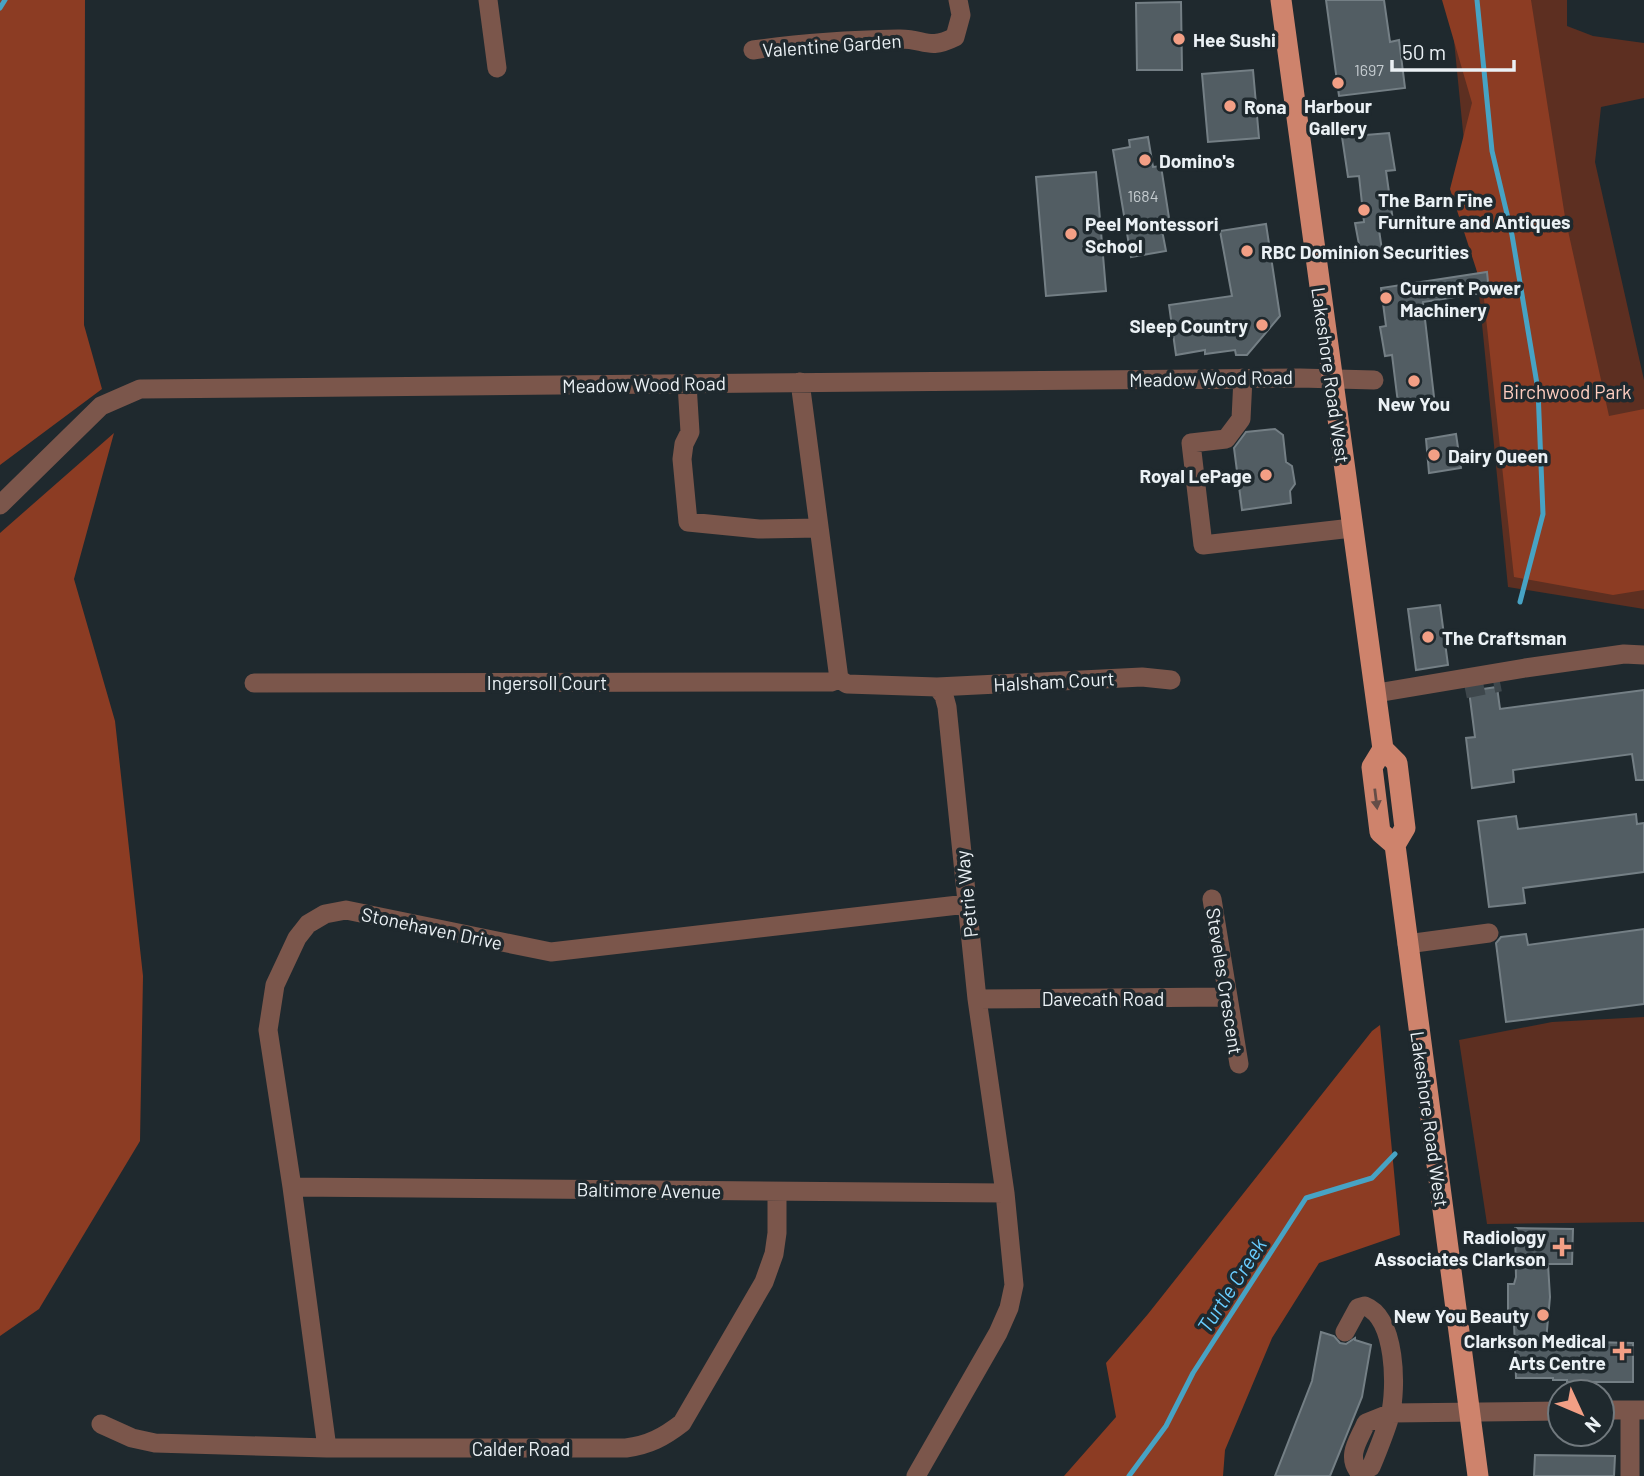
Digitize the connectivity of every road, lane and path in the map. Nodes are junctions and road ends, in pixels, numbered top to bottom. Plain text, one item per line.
1 (488, 0) edge
2 (958, 0) edge
3 (1281, 0) edge
4 (753, 50) dead end
5 (497, 68) dead end
6 (1242, 378) junction
7 (1332, 379) junction
8 (1374, 380) dead end
9 (800, 383) junction
10 (687, 384) junction
11 (0, 505) edge
12 (1352, 527) junction
13 (819, 528) junction
14 (1644, 655) edge
15 (839, 679) junction
16 (1171, 680) dead end
17 (254, 683) dead end
18 (937, 687) junction
19 (1377, 693) junction
20 (1212, 898) dead end
21 (967, 904) junction
22 (1489, 933) dead end
23 (1407, 944) junction
24 (1228, 997) junction
25 (977, 999) junction
26 (1239, 1064) dead end
27 (292, 1187) junction
28 (777, 1192) junction
29 (1005, 1193) junction
30 (1345, 1332) dead end
31 (1616, 1410) edge
32 (1637, 1410) edge
33 (1470, 1411) junction
34 (1546, 1411) edge
35 (101, 1424) dead end
36 (327, 1448) junction
37 (916, 1476) edge
38 (1478, 1476) edge
39 (1630, 1476) edge

1 - 5 street
2 - 4 street, Valentine Garden
3 - 7 main road, Lakeshore Road West
6 - 7 street, Meadow Wood Road
6 - 9 street, Meadow Wood Road
6 - 12 street
7 - 8 street, Meadow Wood Road
7 - 12 main road, Lakeshore Road West
9 - 10 street, Meadow Wood Road
9 - 13 street
10 - 11 street, Meadow Wood Road
10 - 13 street
12 - 19 main road, Lakeshore Road West
13 - 15 street
14 - 19 street
15 - 17 street, Ingersoll Court
15 - 18 street
16 - 18 street, Halsham Court
18 - 21 street, Petrie Way
19 - 23 main road, Lakeshore Road West
20 - 24 street, Steveles Crescent
21 - 25 street, Petrie Way
21 - 27 street, Stonehaven Drive
22 - 23 street
23 - 33 main road, Lakeshore Road West
24 - 25 street, Davecath Road
24 - 26 street, Steveles Crescent
25 - 29 street, Petrie Way
27 - 28 street, Baltimore Avenue
27 - 36 street, Stonehaven Drive
28 - 29 street, Baltimore Avenue
28 - 36 street, Calder Road
29 - 37 street, Petrie Way
30 - 33 street
31 - 32 street
32 - 39 street
33 - 34 street
33 - 38 main road, Lakeshore Road West
35 - 36 street, Calder Road

